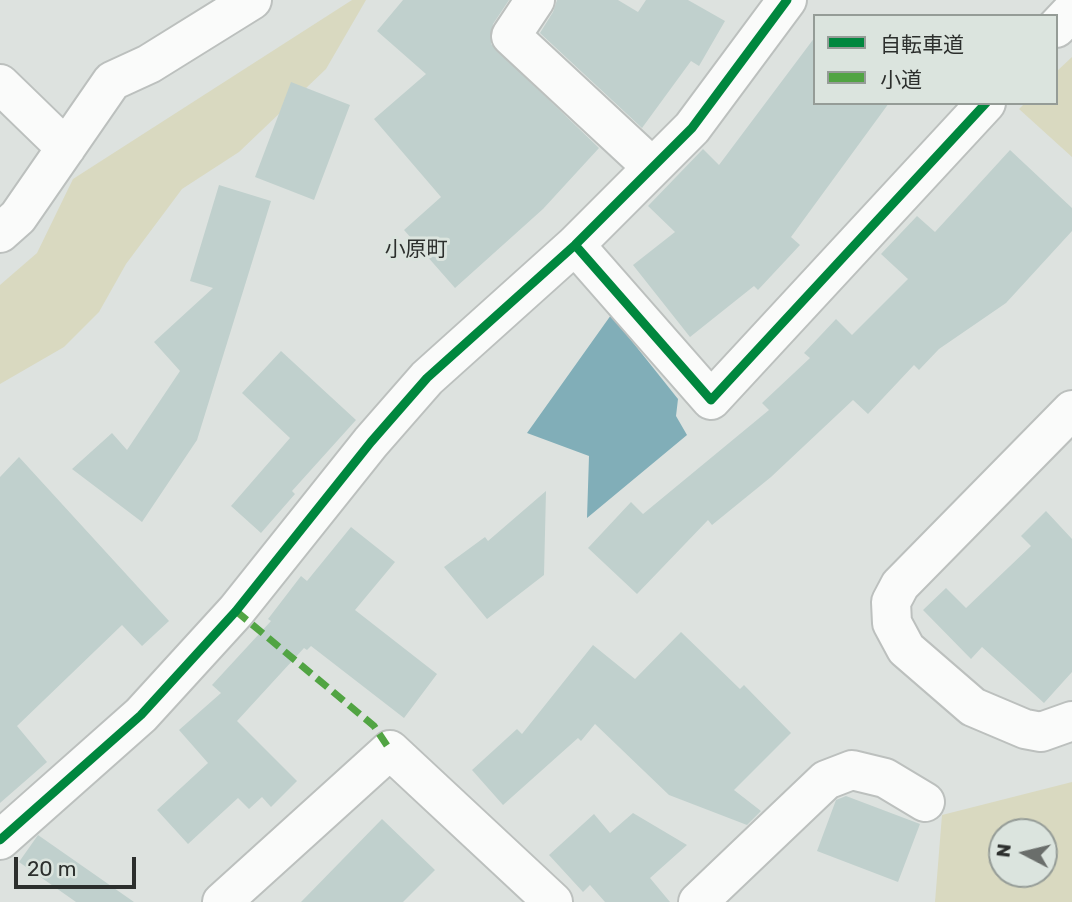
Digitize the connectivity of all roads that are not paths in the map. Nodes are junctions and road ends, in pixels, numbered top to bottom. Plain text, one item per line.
1 (535, 0) edge
2 (788, 0) edge
3 (234, 4) edge
4 (1072, 11) edge
5 (1058, 26) edge
6 (0, 84) edge
7 (984, 105) edge
8 (66, 148) junction
9 (652, 167) junction
10 (0, 233) edge
11 (575, 245) junction
12 (1072, 410) edge
13 (1072, 721) edge
14 (925, 802) dead end
15 (0, 840) edge
16 (222, 902) edge
17 (553, 902) edge
18 (698, 902) edge

1 - 9 street
2 - 9 street
3 - 8 street
4 - 5 street
6 - 8 street
7 - 11 street
8 - 10 street
9 - 11 street
11 - 15 street
12 - 13 street
14 - 18 street
16 - 17 street

